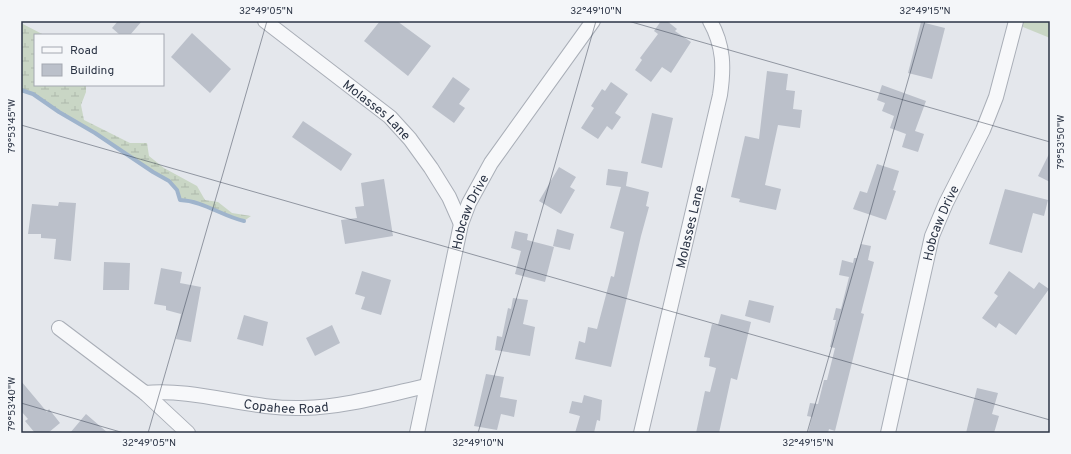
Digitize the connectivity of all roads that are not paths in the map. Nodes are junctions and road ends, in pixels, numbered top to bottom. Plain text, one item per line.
1 (265, 21) edge
2 (593, 21) edge
3 (710, 21) edge
4 (1016, 21) edge
5 (461, 224) junction
6 (59, 328) dead end
7 (426, 386) junction
8 (145, 392) junction
9 (188, 433) edge
10 (417, 433) edge
11 (641, 433) edge
12 (888, 433) edge

1 - 5 street, Molasses Lane
2 - 5 street, Hobcaw Drive
3 - 11 street, Molasses Lane
4 - 12 street, Hobcaw Drive
5 - 7 street, Hobcaw Drive
6 - 8 street
7 - 8 street, Copahee Road
7 - 10 street, Hobcaw Drive
8 - 9 street

